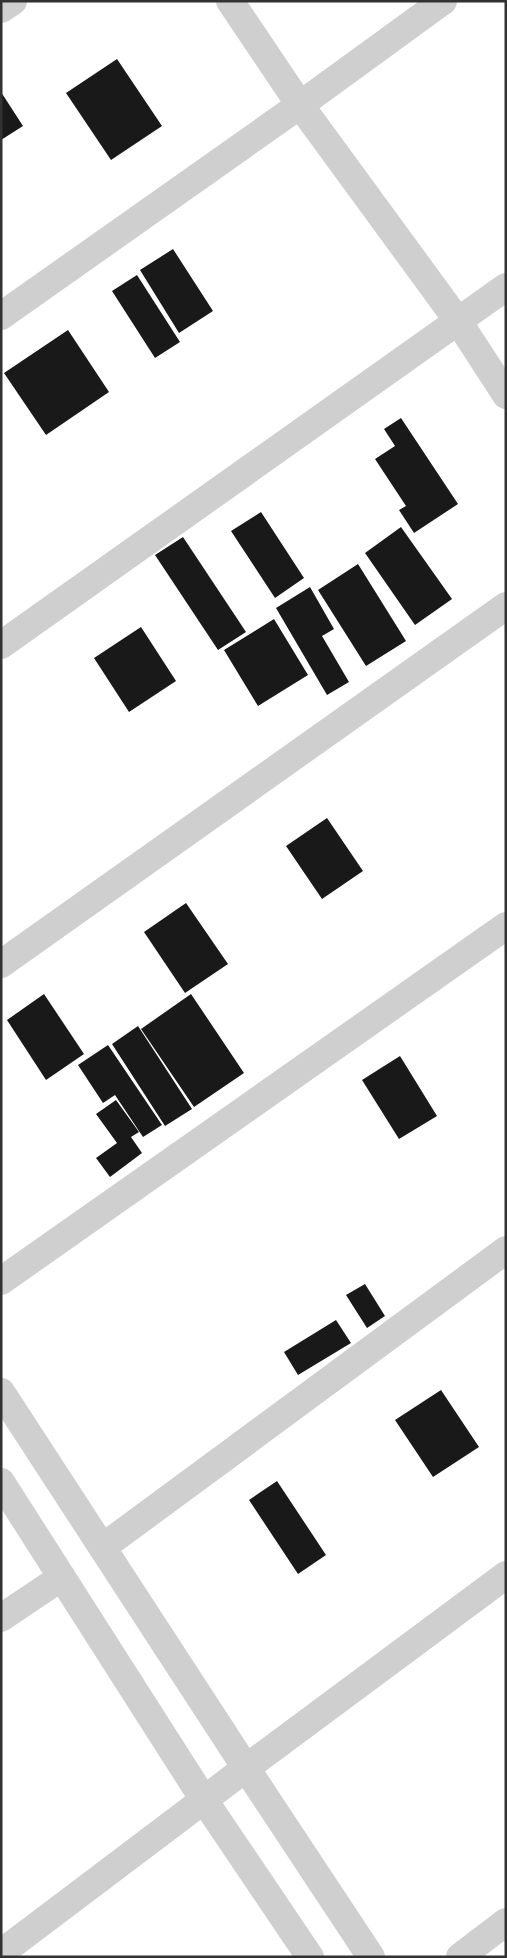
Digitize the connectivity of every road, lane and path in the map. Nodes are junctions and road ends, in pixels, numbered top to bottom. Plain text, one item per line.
1 (13, 1) edge
2 (230, 1) edge
3 (443, 1) edge
4 (1, 9) edge
5 (300, 105) junction
6 (506, 287) edge
7 (1, 316) edge
8 (458, 321) junction
9 (506, 395) edge
10 (506, 606) edge
11 (1, 645) edge
12 (506, 926) edge
13 (1, 964) edge
14 (506, 1250) edge
15 (1, 1281) edge
16 (1, 1392) edge
17 (1, 1482) edge
18 (103, 1547) junction
19 (62, 1576) junction
20 (506, 1576) edge
21 (1, 1618) edge
22 (246, 1768) junction
23 (204, 1800) junction
24 (506, 1922) edge
25 (1, 1953) edge
26 (310, 1957) edge
27 (371, 1957) edge
28 (460, 1957) edge

1 - 4 street
2 - 5 street
3 - 5 street
5 - 7 street
5 - 8 street
6 - 8 street
8 - 9 street
8 - 11 street
10 - 13 street
12 - 15 street
14 - 18 street
16 - 18 street
17 - 19 street
18 - 22 street
19 - 21 street
19 - 23 street
20 - 22 street
22 - 23 street
22 - 27 street
23 - 25 street
23 - 26 street
24 - 28 street

